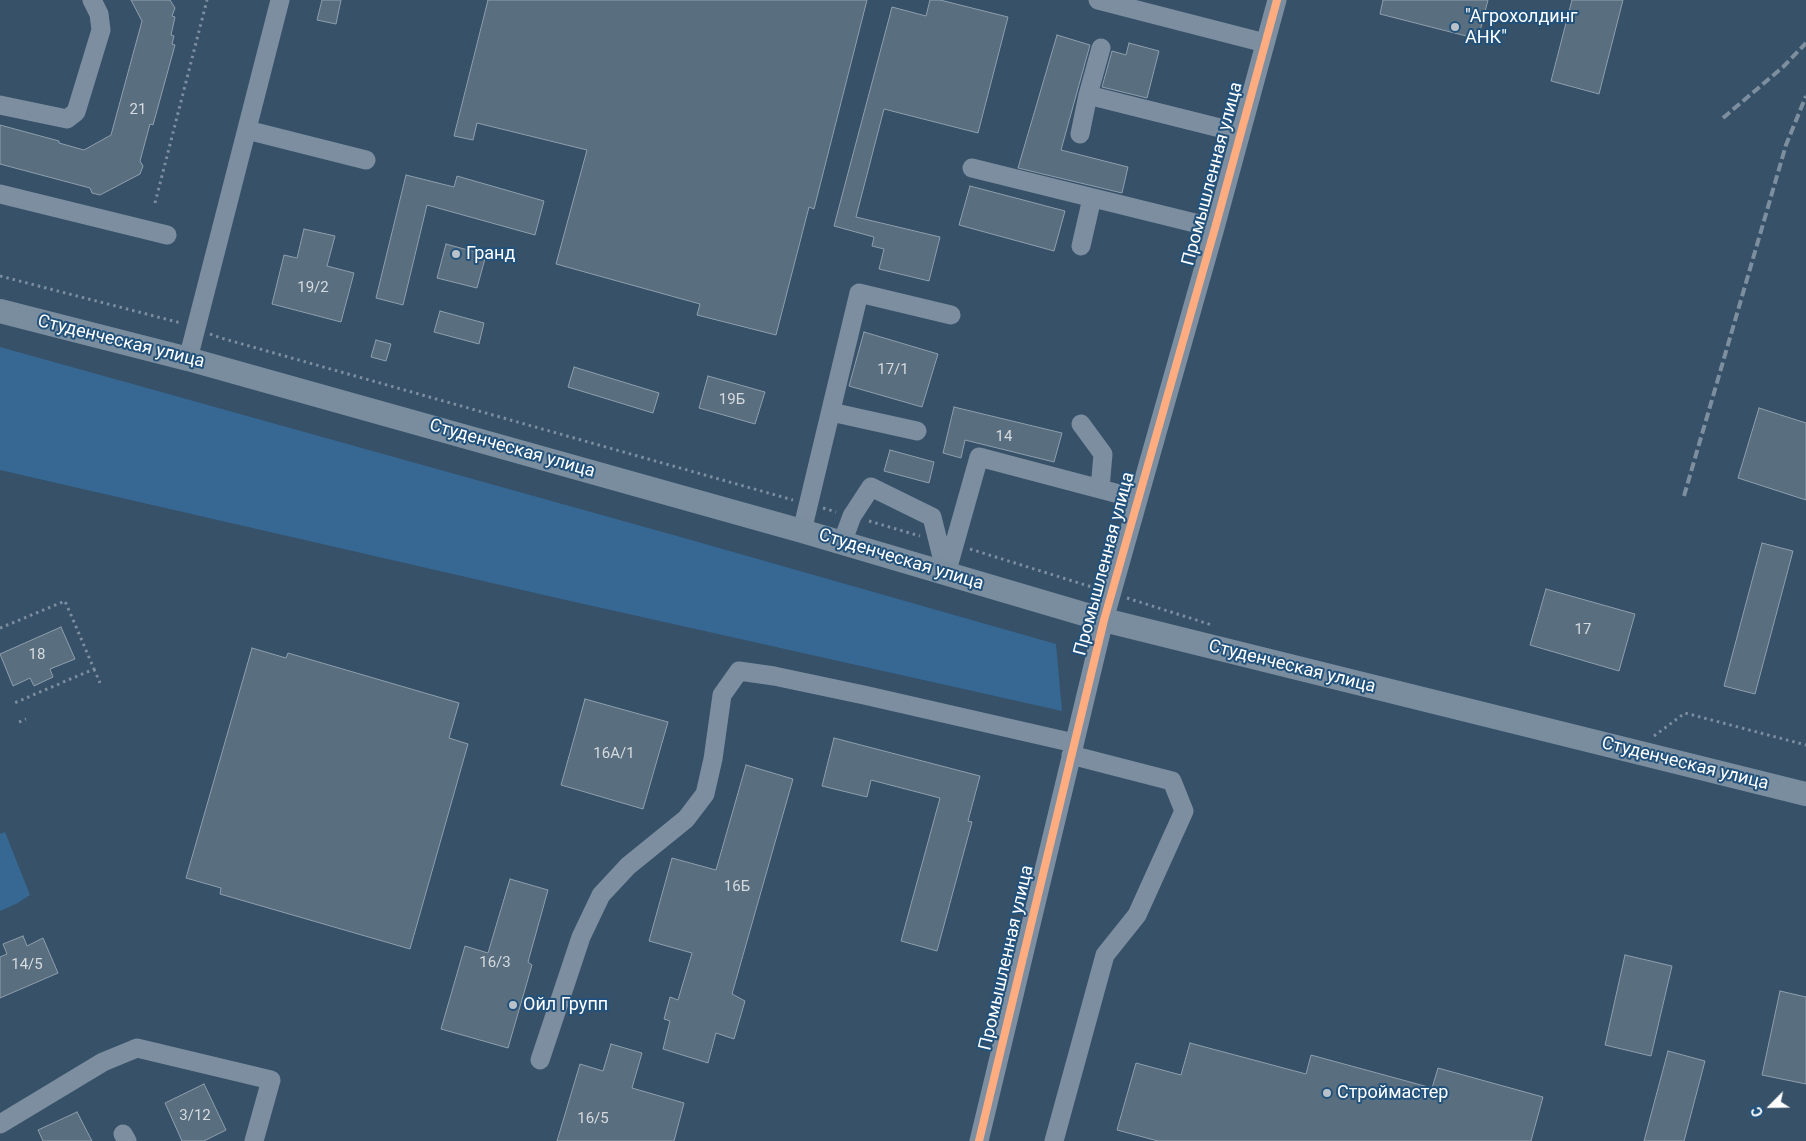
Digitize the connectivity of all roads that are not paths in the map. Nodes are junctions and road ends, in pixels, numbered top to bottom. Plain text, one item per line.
1 (92, 0) edge
2 (280, 0) edge
3 (1098, 0) edge
4 (1277, 0) edge
5 (1265, 44) junction
6 (1101, 48) dead end
7 (1088, 95) junction
8 (0, 105) edge
9 (247, 130) junction
10 (1240, 133) junction
11 (1080, 134) dead end
12 (366, 160) dead end
13 (972, 168) dead end
14 (0, 194) edge
15 (1092, 198) junction
16 (1215, 228) junction
17 (167, 235) dead end
18 (1081, 246) dead end
19 (0, 311) edge
20 (951, 315) dead end
21 (188, 359) junction
22 (831, 412) junction
23 (1081, 424) dead end
24 (917, 431) dead end
25 (1100, 489) junction
26 (1138, 499) junction
27 (802, 531) junction
28 (842, 543) junction
29 (947, 543) junction
30 (946, 574) junction
31 (1104, 620) junction
32 (1072, 749) junction
33 (1806, 794) edge
34 (540, 1060) dead end
35 (0, 1124) edge
36 (254, 1141) edge
37 (979, 1141) edge
38 (1054, 1141) edge

1 - 8 street
2 - 9 street
3 - 5 street
4 - 5 street, Промышленная улица
5 - 10 street, Промышленная улица
6 - 7 street
7 - 10 street
7 - 11 street
9 - 12 street
9 - 21 street
10 - 16 street, Промышленная улица
13 - 15 street
14 - 17 street
15 - 16 street
15 - 18 street
16 - 26 street, Промышленная улица
19 - 21 main road, Студенческая улица
20 - 22 street
21 - 27 main road, Студенческая улица
22 - 24 street
22 - 27 street
23 - 25 street
25 - 26 street
25 - 29 street
26 - 31 street, Промышленная улица
27 - 28 main road, Студенческая улица
28 - 29 street
28 - 30 main road, Студенческая улица
29 - 30 street
30 - 31 main road, Студенческая улица
31 - 32 street, Промышленная улица
31 - 33 main road, Студенческая улица
32 - 34 street
32 - 37 street, Промышленная улица
32 - 38 street
35 - 36 street

